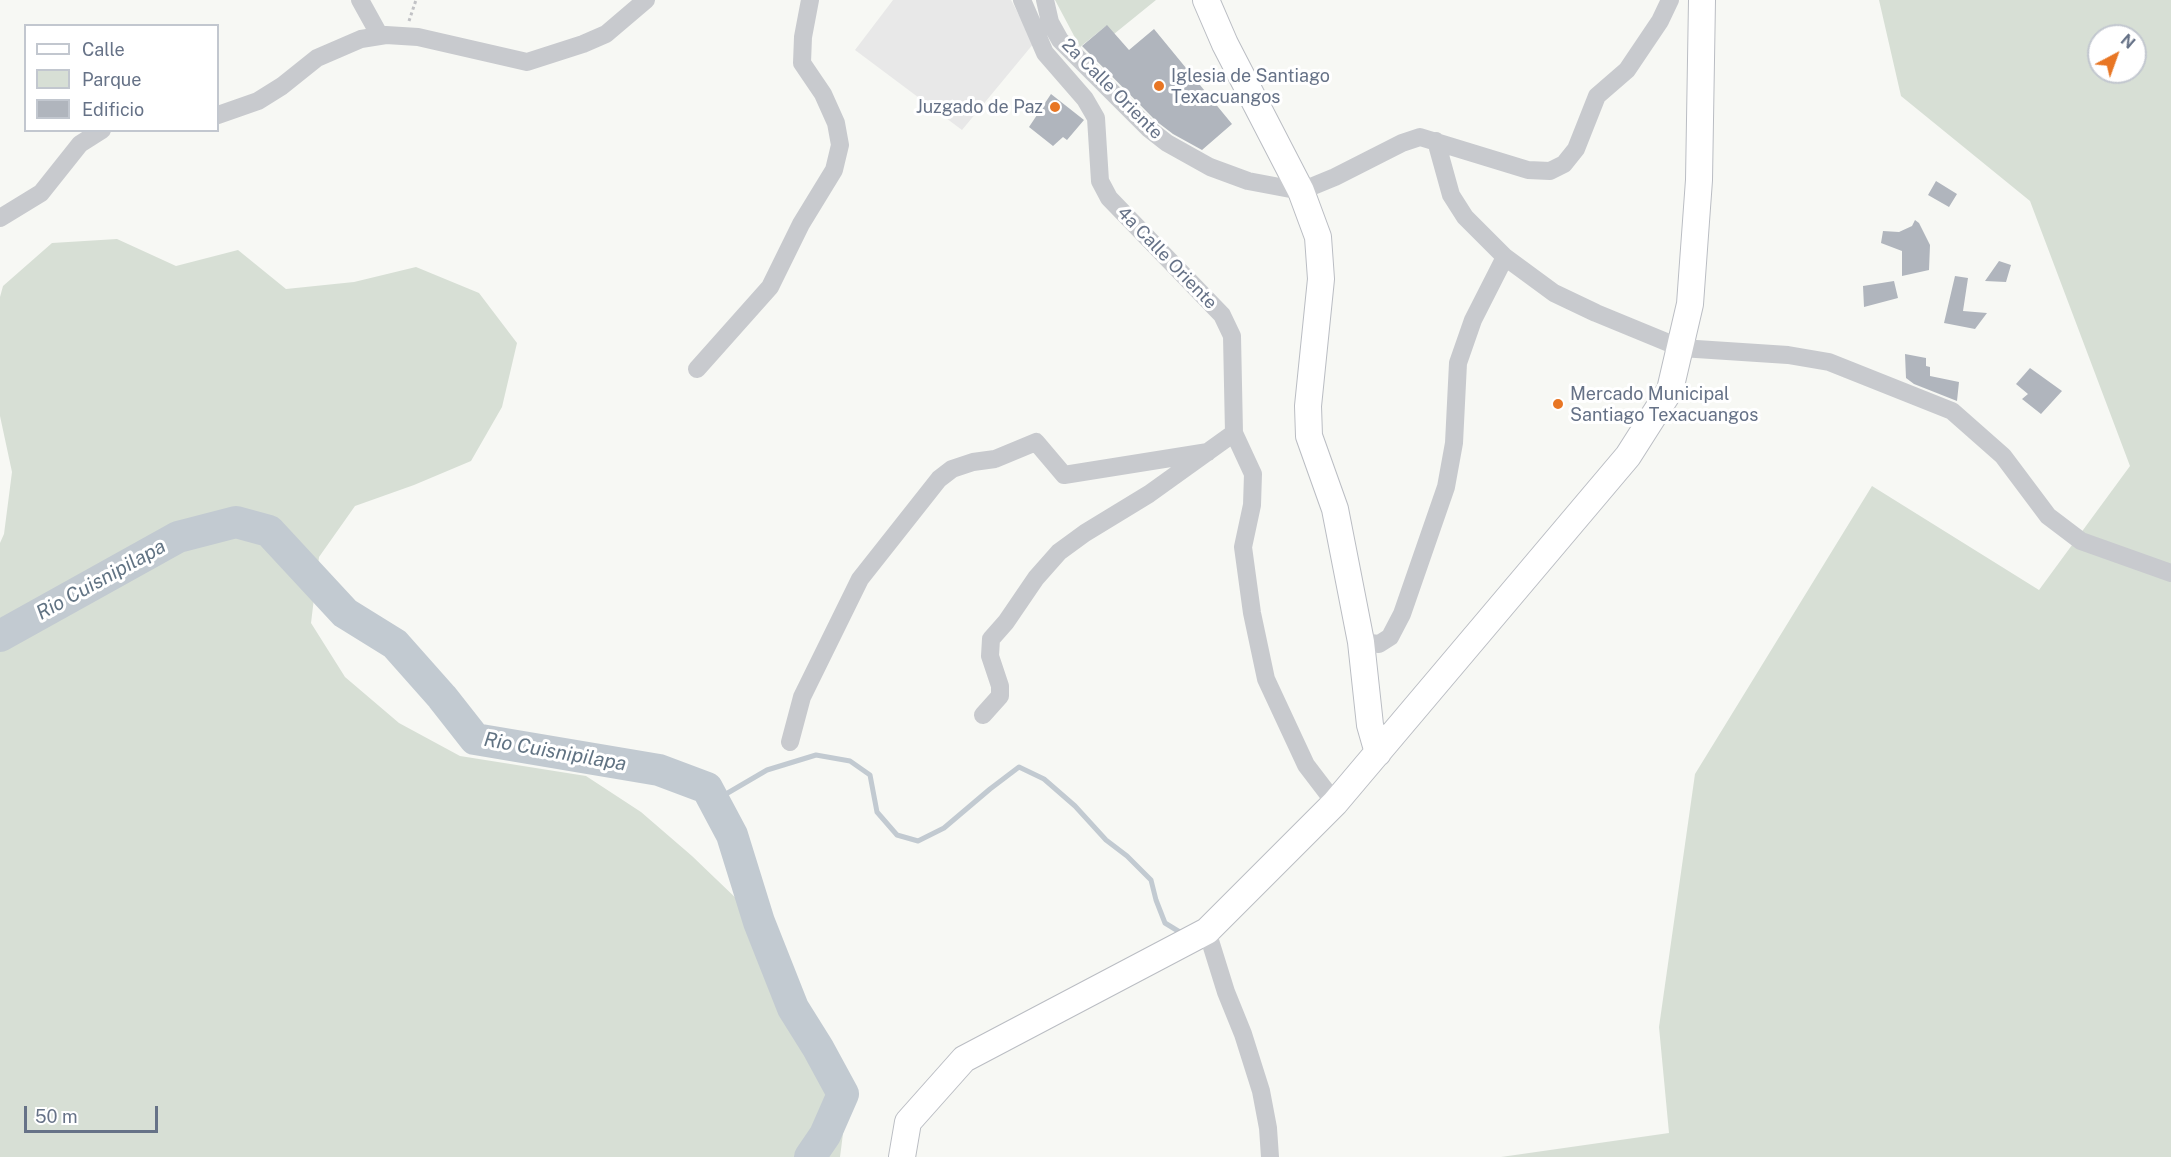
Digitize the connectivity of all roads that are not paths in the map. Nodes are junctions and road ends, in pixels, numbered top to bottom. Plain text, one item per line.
1 (360, 0) edge
2 (646, 0) edge
3 (810, 0) edge
4 (1022, 0) edge
5 (1045, 0) edge
6 (1206, 0) edge
7 (1670, 0) edge
8 (1702, 0) edge
9 (380, 36) junction
10 (219, 115) edge
11 (99, 132) edge
12 (1436, 141) junction
13 (1302, 191) junction
14 (0, 219) edge
15 (1505, 257) junction
16 (1682, 348) junction
17 (697, 369) dead end
18 (1234, 433) junction
19 (1208, 452) junction
20 (2171, 573) edge
21 (1361, 642) junction
22 (983, 715) dead end
23 (790, 742) dead end
24 (1377, 753) junction
25 (1335, 803) junction
26 (1207, 931) junction
27 (902, 1157) edge
28 (1270, 1157) edge

1 - 9 street
2 - 9 street
3 - 17 street
4 - 18 street, 4a Calle Oriente
5 - 13 street, 2a Calle Oriente
6 - 13 street
7 - 12 street
8 - 16 street
9 - 10 street
11 - 14 street
12 - 13 street
12 - 15 street
13 - 21 street
15 - 16 street
15 - 21 street
16 - 20 street
16 - 24 street
18 - 19 street
18 - 25 street, 4a Calle Oriente
19 - 22 street
19 - 23 street
21 - 24 street
24 - 25 street
25 - 26 street
26 - 27 street
26 - 28 street

